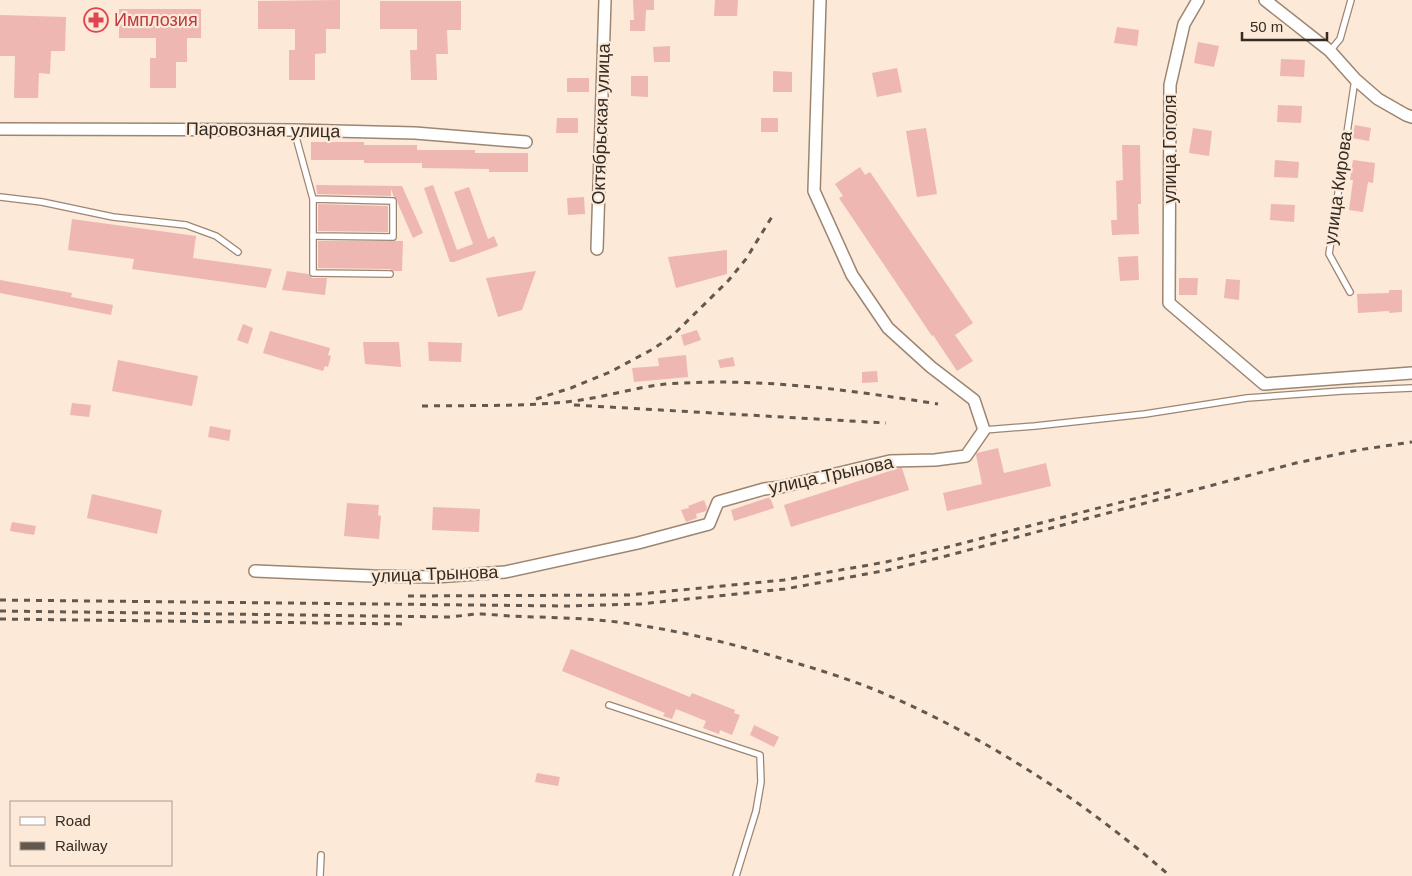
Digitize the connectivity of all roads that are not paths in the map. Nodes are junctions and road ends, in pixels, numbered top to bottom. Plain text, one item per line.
1 (604, 0) edge
2 (820, 0) edge
3 (1198, 0) edge
4 (1265, 0) edge
5 (1351, 0) edge
6 (1330, 51) junction
7 (1355, 79) junction
8 (1412, 117) edge
9 (0, 129) edge
10 (294, 130) junction
11 (526, 142) dead end
12 (0, 197) edge
13 (313, 200) junction
14 (313, 236) junction
15 (597, 248) dead end
16 (238, 252) dead end
17 (390, 274) dead end
18 (1350, 292) dead end
19 (1412, 373) edge
20 (1412, 388) edge
21 (984, 430) junction
22 (255, 571) dead end
23 (609, 705) dead end
24 (321, 855) dead end
25 (320, 876) edge
26 (736, 876) edge

1 - 15 street, Октябрьская улица
2 - 21 street
3 - 19 street, улица Гоголя
4 - 6 street
5 - 6 lane
6 - 7 street
7 - 8 street
7 - 18 lane, улица Кирова
9 - 10 street, Паровозная улица
10 - 11 street, Паровозная улица
10 - 13 lane
12 - 16 lane
13 - 14 lane
13 - 14 lane
14 - 17 lane
20 - 21 lane
21 - 22 street, улица Трынова
23 - 26 lane
24 - 25 lane

